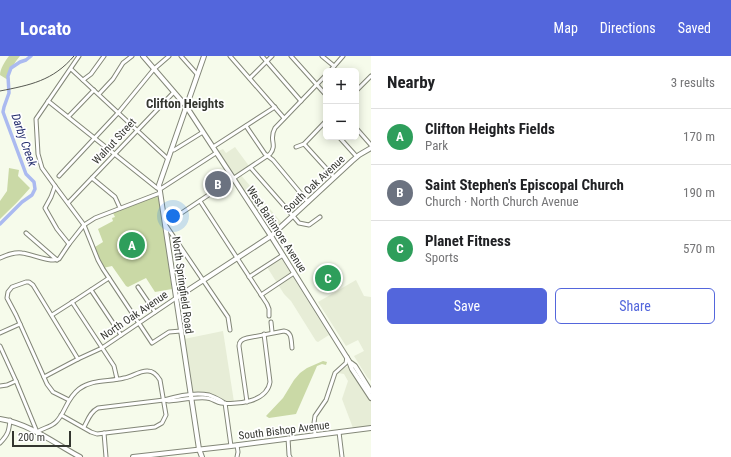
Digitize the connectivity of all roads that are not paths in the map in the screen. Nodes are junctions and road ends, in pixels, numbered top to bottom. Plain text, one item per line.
1 (79, 56) edge
2 (104, 56) edge
3 (132, 56) edge
4 (143, 56) edge
5 (169, 56) edge
6 (181, 56) edge
7 (204, 56) edge
8 (230, 56) edge
9 (262, 56) edge
10 (272, 56) edge
11 (291, 56) edge
12 (322, 56) edge
13 (342, 57) edge
14 (266, 61) junction
15 (334, 66) joint
16 (71, 69) junction
17 (154, 69) junction
18 (197, 74) junction
19 (371, 76) edge
20 (250, 78) junction
21 (323, 78) edge
22 (83, 80) junction
23 (317, 85) junction
24 (359, 88) edge
25 (94, 90) junction
26 (174, 92) junction
27 (323, 92) edge
28 (99, 94) junction
29 (48, 100) junction
30 (301, 101) junction
31 (186, 106) junction
32 (275, 107) junction
33 (118, 113) junction
34 (69, 116) junction
35 (183, 116) junction
36 (193, 116) junction
37 (284, 118) junction
38 (323, 124) edge
39 (246, 126) junction
40 (137, 130) junction
41 (359, 131) edge
42 (202, 132) junction
43 (95, 139) junction
44 (342, 140) edge
45 (304, 144) junction
46 (371, 145) edge
47 (296, 147) dead end
48 (213, 148) junction
49 (371, 148) edge
50 (171, 150) junction
51 (216, 153) junction
52 (114, 154) junction
53 (268, 156) junction
54 (357, 157) junction
55 (168, 159) junction
56 (252, 168) junction
57 (59, 176) dead end
58 (334, 177) junction
59 (92, 178) junction
60 (234, 178) junction
61 (55, 186) junction
62 (160, 191) junction
63 (200, 201) junction
64 (308, 202) junction
65 (68, 203) junction
66 (120, 208) junction
67 (292, 216) junction
68 (320, 217) dead end
69 (165, 224) junction
70 (84, 225) junction
71 (26, 233) dead end
72 (271, 236) junction
73 (69, 244) junction
74 (283, 255) junction
75 (0, 258) edge
76 (237, 258) junction
77 (57, 260) junction
78 (294, 273) junction
79 (249, 277) junction
80 (108, 278) junction
81 (203, 281) junction
82 (138, 287) dead end
83 (91, 290) junction
84 (261, 295) junction
85 (176, 298) junction
86 (72, 302) junction
87 (155, 312) junction
88 (269, 314) dead end
89 (52, 315) junction
90 (270, 322) dead end
91 (138, 323) junction
92 (20, 324) junction
93 (230, 330) dead end
94 (181, 331) junction
95 (272, 332) junction
96 (0, 333) edge
97 (264, 334) junction
98 (121, 335) junction
99 (0, 346) edge
100 (102, 348) junction
101 (292, 348) dead end
102 (347, 357) junction
103 (78, 358) junction
104 (351, 363) junction
105 (341, 367) junction
106 (44, 377) junction
107 (117, 379) junction
108 (16, 381) junction
109 (0, 386) edge
110 (369, 390) edge
111 (191, 397) junction
112 (371, 398) edge
113 (68, 400) junction
114 (164, 400) junction
115 (248, 402) junction
116 (225, 403) junction
117 (61, 415) junction
118 (0, 420) edge
119 (10, 422) junction
120 (84, 428) junction
121 (371, 428) edge
122 (37, 432) junction
123 (339, 432) junction
124 (104, 433) junction
125 (315, 435) junction
126 (288, 438) junction
127 (0, 443) edge
128 (237, 445) junction
129 (231, 446) junction
130 (199, 449) junction
131 (80, 457) edge
132 (106, 457) edge
133 (133, 457) edge
134 (202, 457) edge
135 (237, 457) edge
136 (290, 457) edge
137 (342, 457) edge

1 - 16 street
2 - 22 street
3 - 28 street
4 - 17 main road, West Baltimore Avenue
5 - 17 street
6 - 18 street
7 - 18 main road, North Springfield Road
8 - 20 street
9 - 14 street
10 - 14 street
11 - 23 street
12 - 15 street
13 - 15 street
14 - 20 street
14 - 30 street
16 - 22 street
16 - 29 street
17 - 26 main road, West Baltimore Avenue
17 - 33 street
18 - 31 main road, North Springfield Road
19 - 24 street
20 - 32 street
21 - 23 street
22 - 25 street
23 - 27 street
23 - 30 street
25 - 28 street
25 - 34 street
26 - 31 main road, West Baltimore Avenue
26 - 40 street, Walnut Street
28 - 33 street
29 - 34 street
29 - 61 street
30 - 37 street
31 - 35 main road, North Springfield Road
31 - 36 main road, West Baltimore Avenue
32 - 37 street
32 - 39 street
33 - 40 street
33 - 43 street
34 - 43 street
35 - 36 main road
35 - 50 main road, North Springfield Road
36 - 42 main road, West Baltimore Avenue
37 - 53 street
38 - 45 street
39 - 48 street
39 - 53 street
40 - 52 street, Walnut Street
40 - 55 street
41 - 46 street
42 - 48 main road, West Baltimore Avenue
42 - 50 street
43 - 52 street
43 - 57 street
44 - 54 street
45 - 47 street
45 - 58 street
48 - 51 main road, West Baltimore Avenue
49 - 54 main road, South Oak Avenue
50 - 55 main road, North Springfield Road
51 - 60 main road, West Baltimore Avenue
51 - 62 street
52 - 59 street, Walnut Street
52 - 62 street
53 - 56 street
53 - 64 street
54 - 58 main road, South Oak Avenue
55 - 62 main road, North Springfield Road
56 - 60 street
56 - 67 street
58 - 64 main road, South Oak Avenue
59 - 65 street, Walnut Street
59 - 66 street
60 - 63 street
60 - 72 main road, West Baltimore Avenue
61 - 65 street
61 - 73 street
62 - 66 street
62 - 69 main road, North Springfield Road
63 - 69 street
63 - 76 street
64 - 67 main road, South Oak Avenue
65 - 70 street
66 - 70 street
67 - 68 street
67 - 72 main road, South Oak Avenue
69 - 81 street
69 - 85 main road, North Springfield Road
70 - 73 street
70 - 80 street
71 - 77 street
72 - 74 main road, West Baltimore Avenue
72 - 76 main road, North Oak Avenue
73 - 77 street
74 - 78 main road, West Baltimore Avenue
74 - 79 street
75 - 77 street
76 - 79 street
76 - 81 main road, North Oak Avenue
78 - 84 street
78 - 102 main road, West Baltimore Avenue
79 - 84 street
80 - 83 street
80 - 91 street
81 - 85 main road, North Oak Avenue
81 - 93 street
82 - 87 street
83 - 86 street
83 - 98 street
84 - 88 street
85 - 87 street, North Oak Avenue
85 - 94 main road, North Springfield Road
86 - 89 street
86 - 100 street
87 - 91 street, North Oak Avenue
89 - 92 street
89 - 103 street
90 - 95 street
91 - 94 street
91 - 98 street, North Oak Avenue
92 - 96 street
92 - 106 street
94 - 111 main road, North Springfield Road
95 - 97 street
95 - 101 street
97 - 115 street
97 - 115 street
98 - 100 street, North Oak Avenue
99 - 108 street
100 - 103 street, North Oak Avenue
100 - 107 street
102 - 104 main road, West Baltimore Avenue
102 - 105 street
103 - 106 street, North Oak Avenue
104 - 105 street
104 - 110 main road, West Baltimore Avenue
105 - 125 street
106 - 113 street
107 - 113 street
107 - 114 street
108 - 109 street
108 - 122 street
110 - 112 main road, West Baltimore Avenue
111 - 114 street
111 - 116 street
111 - 130 main road, North Springfield Road
113 - 117 street
114 - 120 street
114 - 124 street
115 - 116 street
116 - 129 street
117 - 120 street
117 - 122 street
118 - 119 main road
119 - 122 main road
119 - 127 street
120 - 124 street
121 - 123 main road, South Bishop Avenue
122 - 131 main road
123 - 125 main road, South Bishop Avenue
123 - 137 street
124 - 132 street
125 - 126 main road, South Bishop Avenue
126 - 128 main road, South Bishop Avenue
126 - 136 street
128 - 129 main road, South Bishop Avenue
128 - 135 street
129 - 130 main road, South Bishop Avenue
130 - 133 main road, South Bishop Avenue
130 - 134 main road, North Springfield Road

